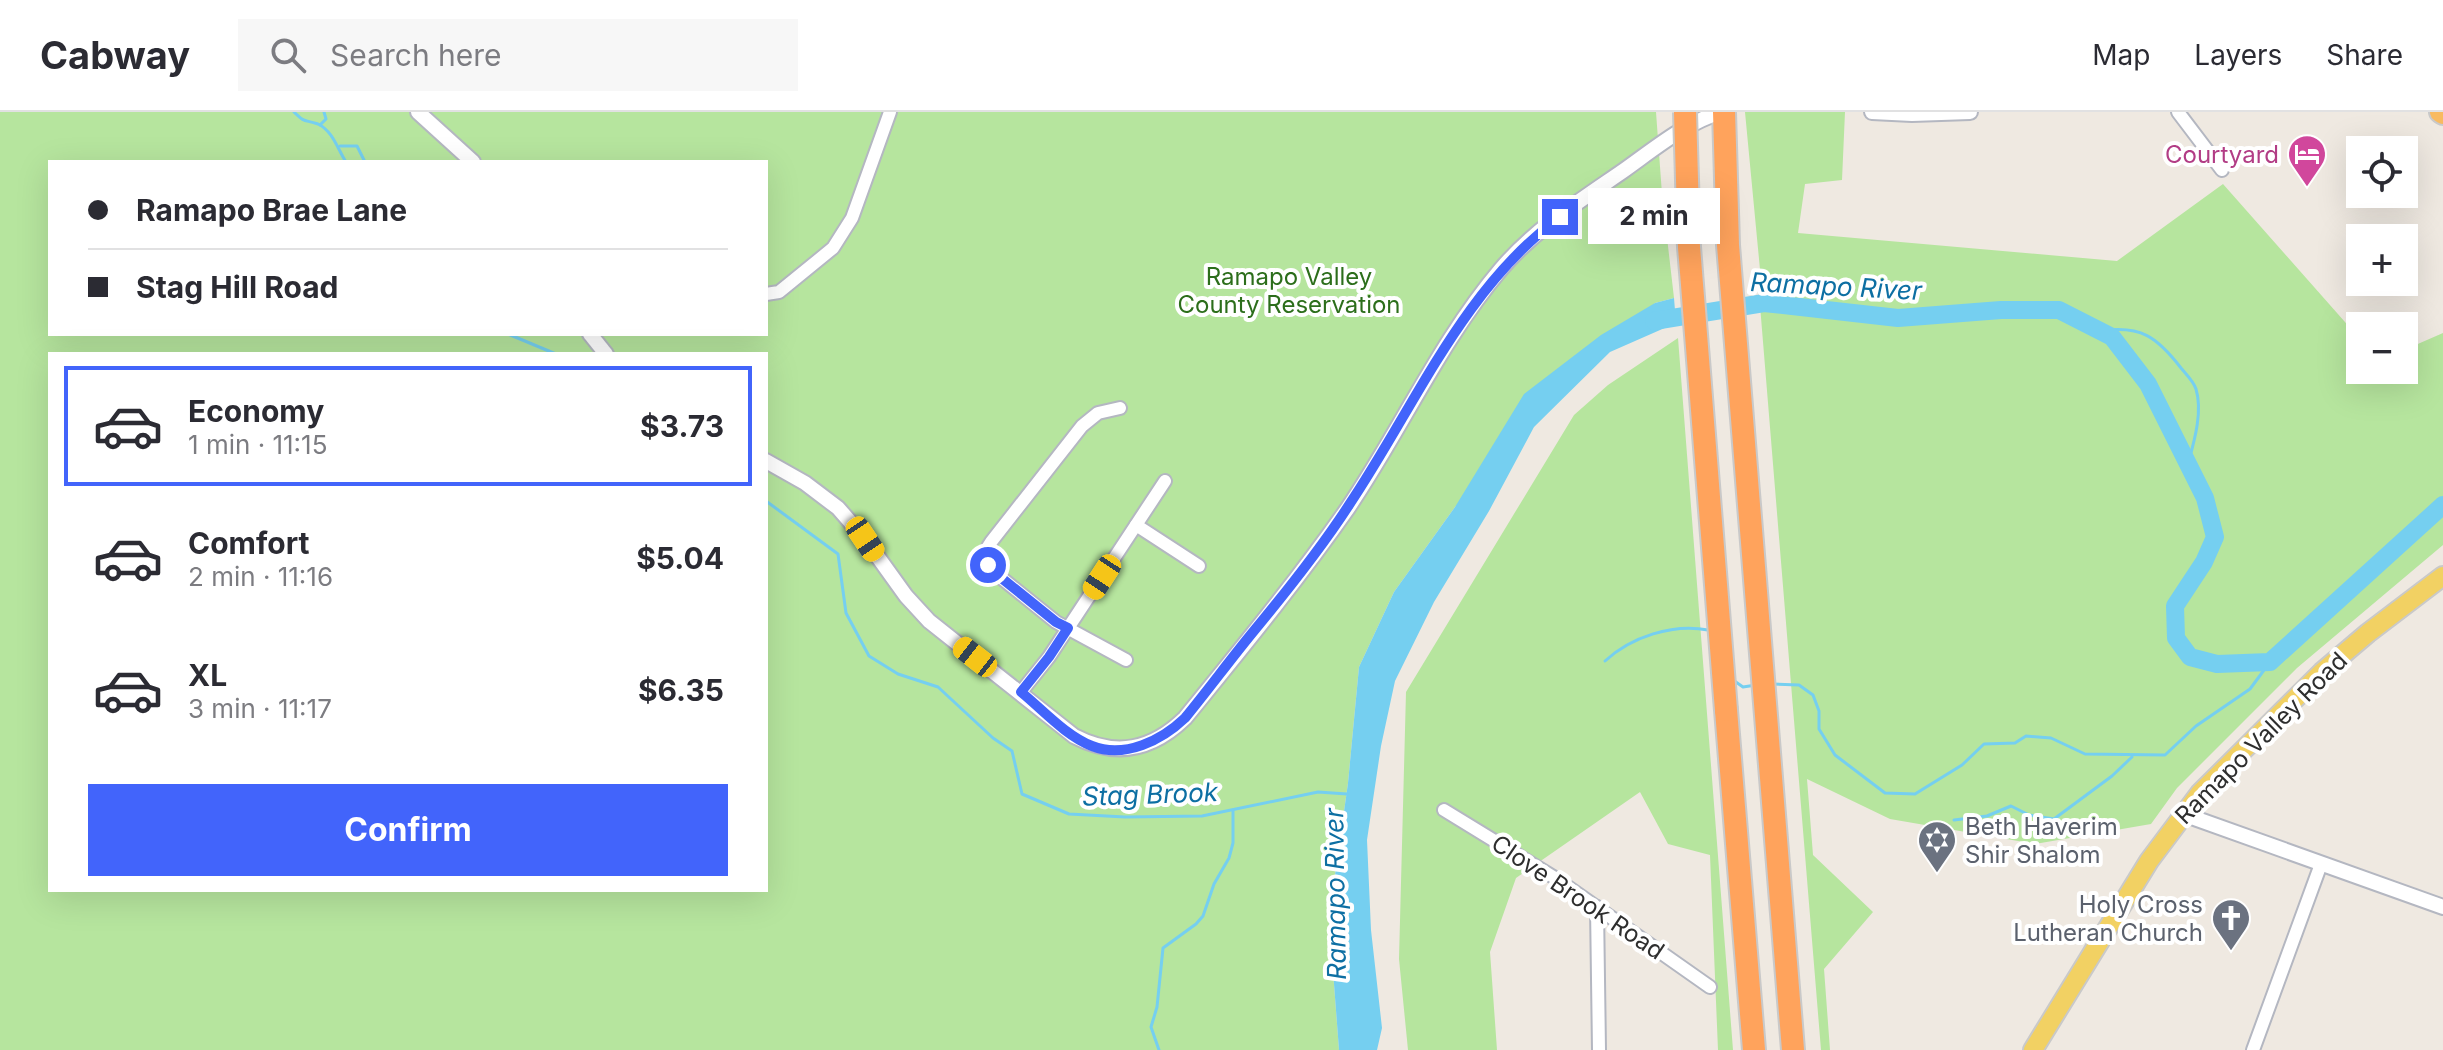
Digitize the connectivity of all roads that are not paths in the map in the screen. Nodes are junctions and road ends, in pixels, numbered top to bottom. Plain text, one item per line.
1 (418, 112) edge
2 (890, 112) edge
3 (1685, 112) edge
4 (1723, 112) edge
5 (1872, 112) edge
6 (1970, 112) edge
7 (2178, 112) edge
8 (471, 160) edge
9 (2222, 170) dead end
10 (768, 294) edge
11 (1120, 408) dead end
12 (768, 462) edge
13 (1165, 481) dead end
14 (1136, 525) junction
15 (1199, 566) dead end
16 (2443, 576) edge
17 (1068, 628) junction
18 (1126, 660) dead end
19 (1021, 692) junction
20 (1444, 810) dead end
21 (2183, 814) junction
22 (2321, 864) junction
23 (1597, 907) junction
24 (2443, 907) edge
25 (1710, 987) dead end
26 (1599, 1050) edge
27 (1754, 1050) edge
28 (1793, 1050) edge
29 (2033, 1050) edge
30 (2253, 1050) edge

1 - 8 street
2 - 10 street
3 - 27 highway, bridge
4 - 19 street
4 - 28 highway
5 - 6 street
7 - 9 street
11 - 17 street
12 - 19 street
13 - 14 street
14 - 15 street
14 - 17 street
16 - 21 main road, Ramapo Valley Road
17 - 18 street
17 - 19 street
20 - 23 street, Clove Brook Road
21 - 22 street
21 - 29 main road, Ramapo Valley Road
22 - 24 street
22 - 30 street
23 - 25 street, Clove Brook Road
23 - 26 street

